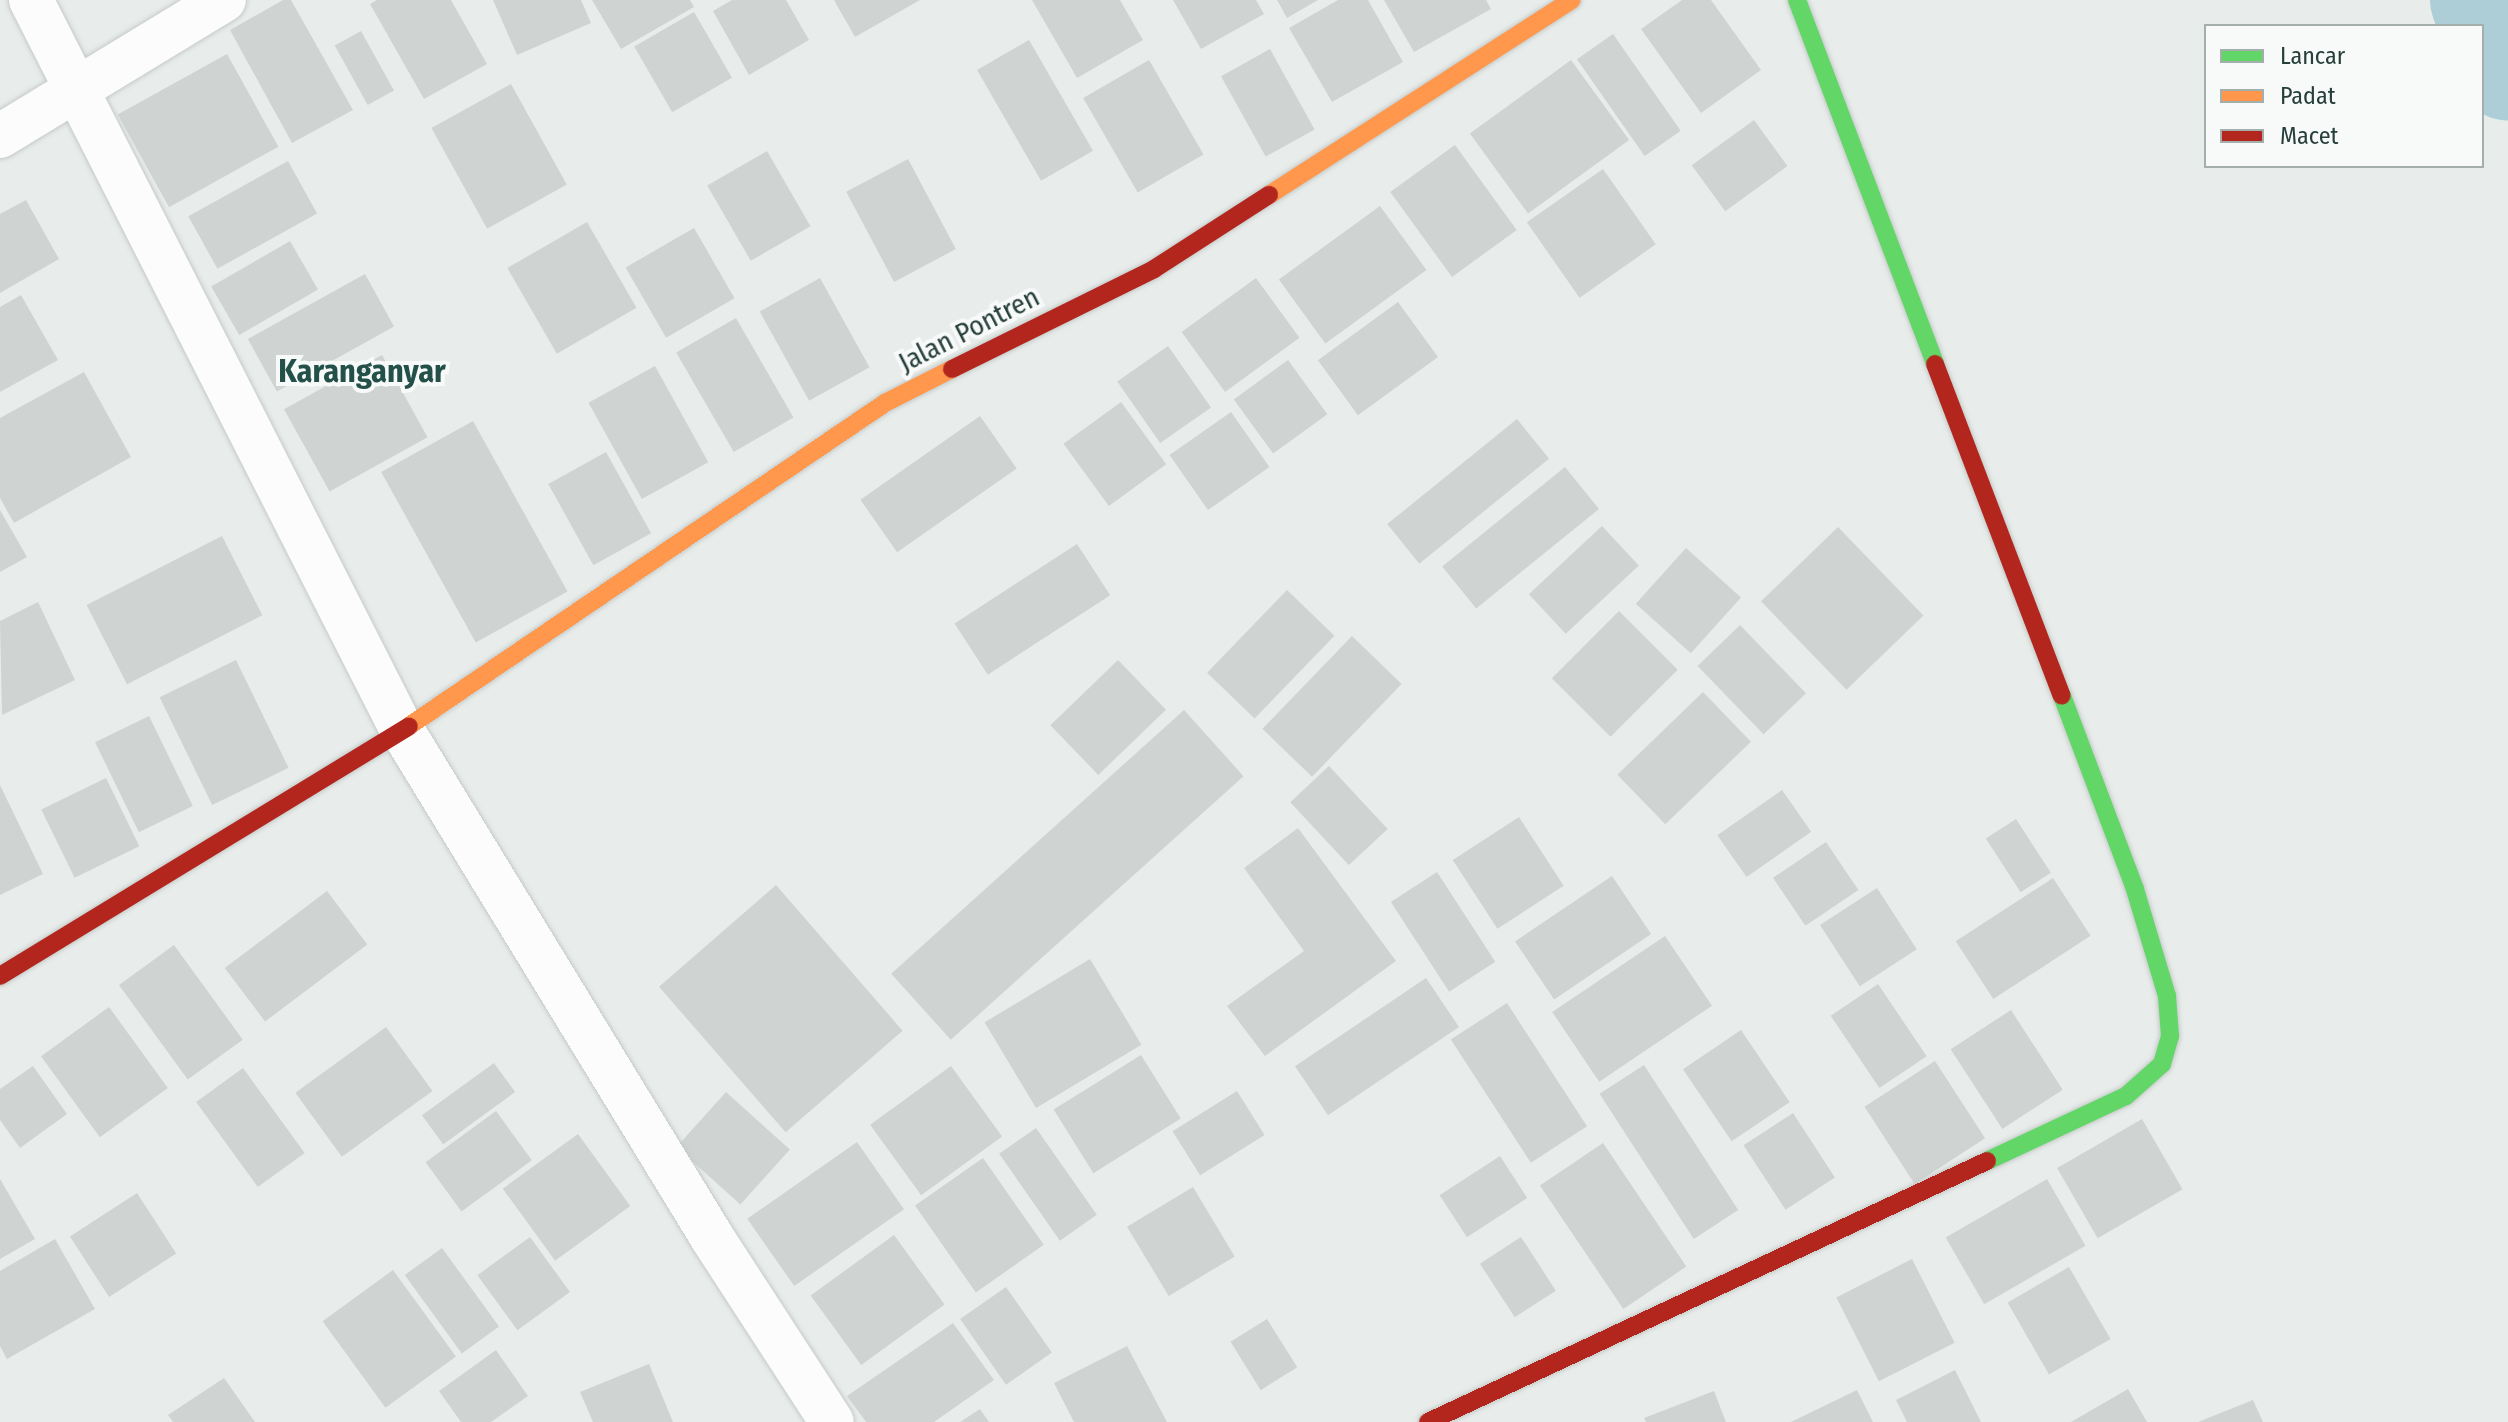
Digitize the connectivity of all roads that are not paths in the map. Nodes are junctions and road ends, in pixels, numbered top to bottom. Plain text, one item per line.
1 (31, 0) edge
2 (224, 0) edge
3 (1572, 0) edge
4 (1797, 0) edge
5 (76, 88) junction
6 (0, 136) edge
7 (402, 730) junction
8 (0, 976) edge
9 (832, 1422) edge
10 (1428, 1422) edge

1 - 5 street
2 - 5 street
3 - 7 street, Jalan Pontren
4 - 10 street
5 - 6 street
5 - 7 street
7 - 8 street, Jalan Pontren
7 - 9 street

